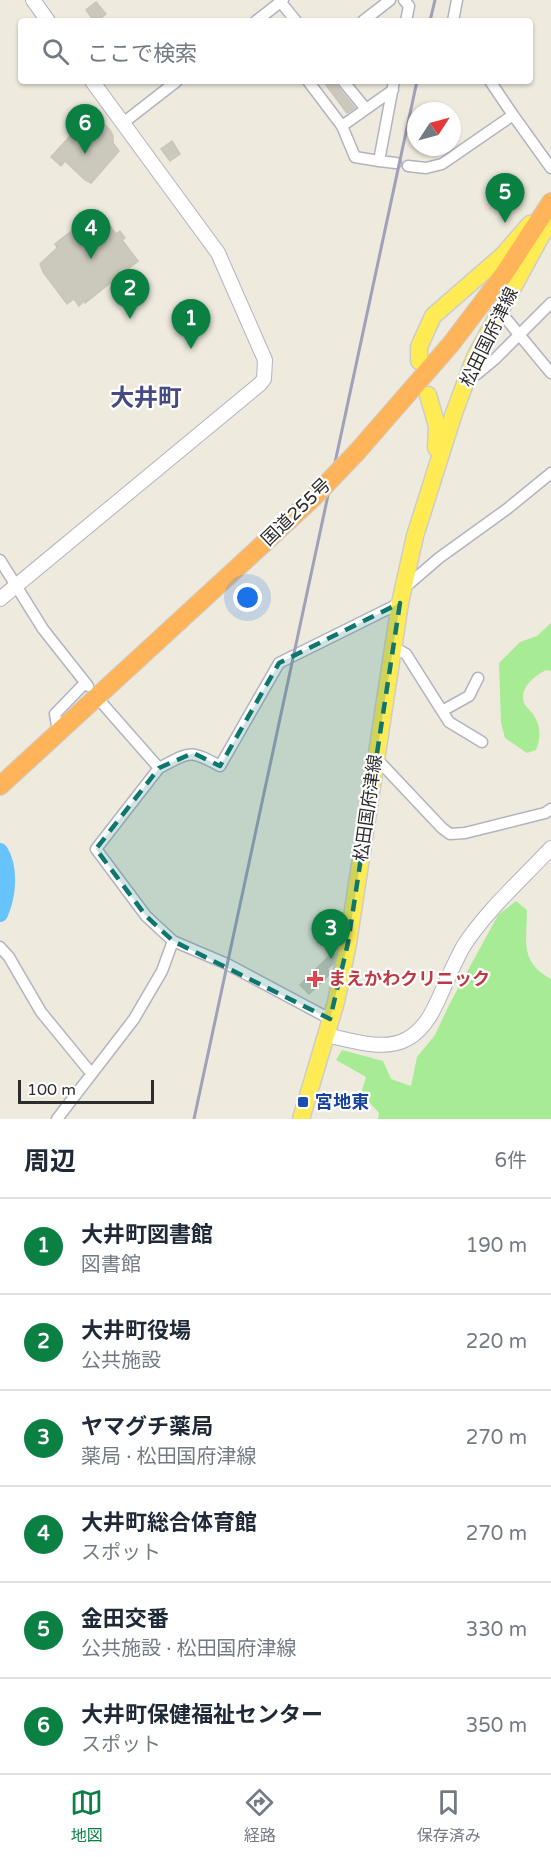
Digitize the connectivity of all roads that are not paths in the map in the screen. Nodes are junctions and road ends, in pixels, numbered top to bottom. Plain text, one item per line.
1 (390, 0) edge
2 (405, 0) edge
3 (457, 0) edge
4 (36, 1) edge
5 (281, 1) edge
6 (46, 18) edge
7 (261, 18) edge
8 (294, 18) edge
9 (367, 18) edge
10 (407, 18) edge
11 (454, 18) edge
12 (94, 84) edge
13 (173, 84) edge
14 (310, 84) edge
15 (345, 84) edge
16 (492, 84) edge
17 (394, 85) edge
18 (366, 110) junction
19 (513, 115) junction
20 (123, 123) junction
21 (342, 126) junction
22 (379, 162) junction
23 (396, 163) dead end
24 (408, 166) dead end
25 (551, 168) edge
26 (551, 201) edge
27 (551, 218) edge
28 (518, 278) junction
29 (551, 303) edge
30 (519, 334) junction
31 (419, 361) dead end
32 (551, 373) edge
33 (477, 374) dead end
34 (428, 395) dead end
35 (551, 472) edge
36 (428, 496) junction
37 (0, 560) edge
38 (17, 587) junction
39 (401, 596) junction
40 (0, 599) edge
41 (393, 647) junction
42 (478, 678) dead end
43 (101, 702) dead end
44 (442, 711) junction
45 (58, 732) junction
46 (482, 742) dead end
47 (376, 758) junction
48 (159, 768) junction
49 (0, 786) edge
50 (551, 809) edge
51 (551, 848) edge
52 (172, 941) junction
53 (0, 947) edge
54 (328, 1027) junction
55 (91, 1073) junction
56 (57, 1119) edge
57 (301, 1119) edge

1 - 9 street
2 - 10 street
3 - 11 street
4 - 6 street
5 - 7 street
5 - 8 street
12 - 20 street
13 - 20 street
14 - 21 street
15 - 18 street
16 - 19 street
17 - 18 street
17 - 22 street
18 - 21 street
19 - 24 street
19 - 25 street
20 - 38 street
21 - 22 street
22 - 23 street
26 - 31 main road, 松田国府津線
26 - 45 highway, 国道255号, bridge
27 - 28 main road, 松田国府津線
28 - 30 street
28 - 36 main road, 松田国府津線
29 - 30 street
30 - 32 street
30 - 33 street
34 - 36 main road, 松田国府津線
35 - 39 street
36 - 39 main road, 松田国府津線
37 - 38 street
38 - 40 street
38 - 45 street
39 - 41 main road, 松田国府津線
39 - 48 street
41 - 44 street
41 - 47 main road, 松田国府津線
42 - 44 street
43 - 48 street
44 - 46 street
45 - 49 highway, 国道255号
47 - 50 street
47 - 54 main road, 松田国府津線
48 - 52 street
51 - 54 street
52 - 54 street
52 - 55 street
53 - 55 street
54 - 57 main road, 松田国府津線
55 - 56 street

